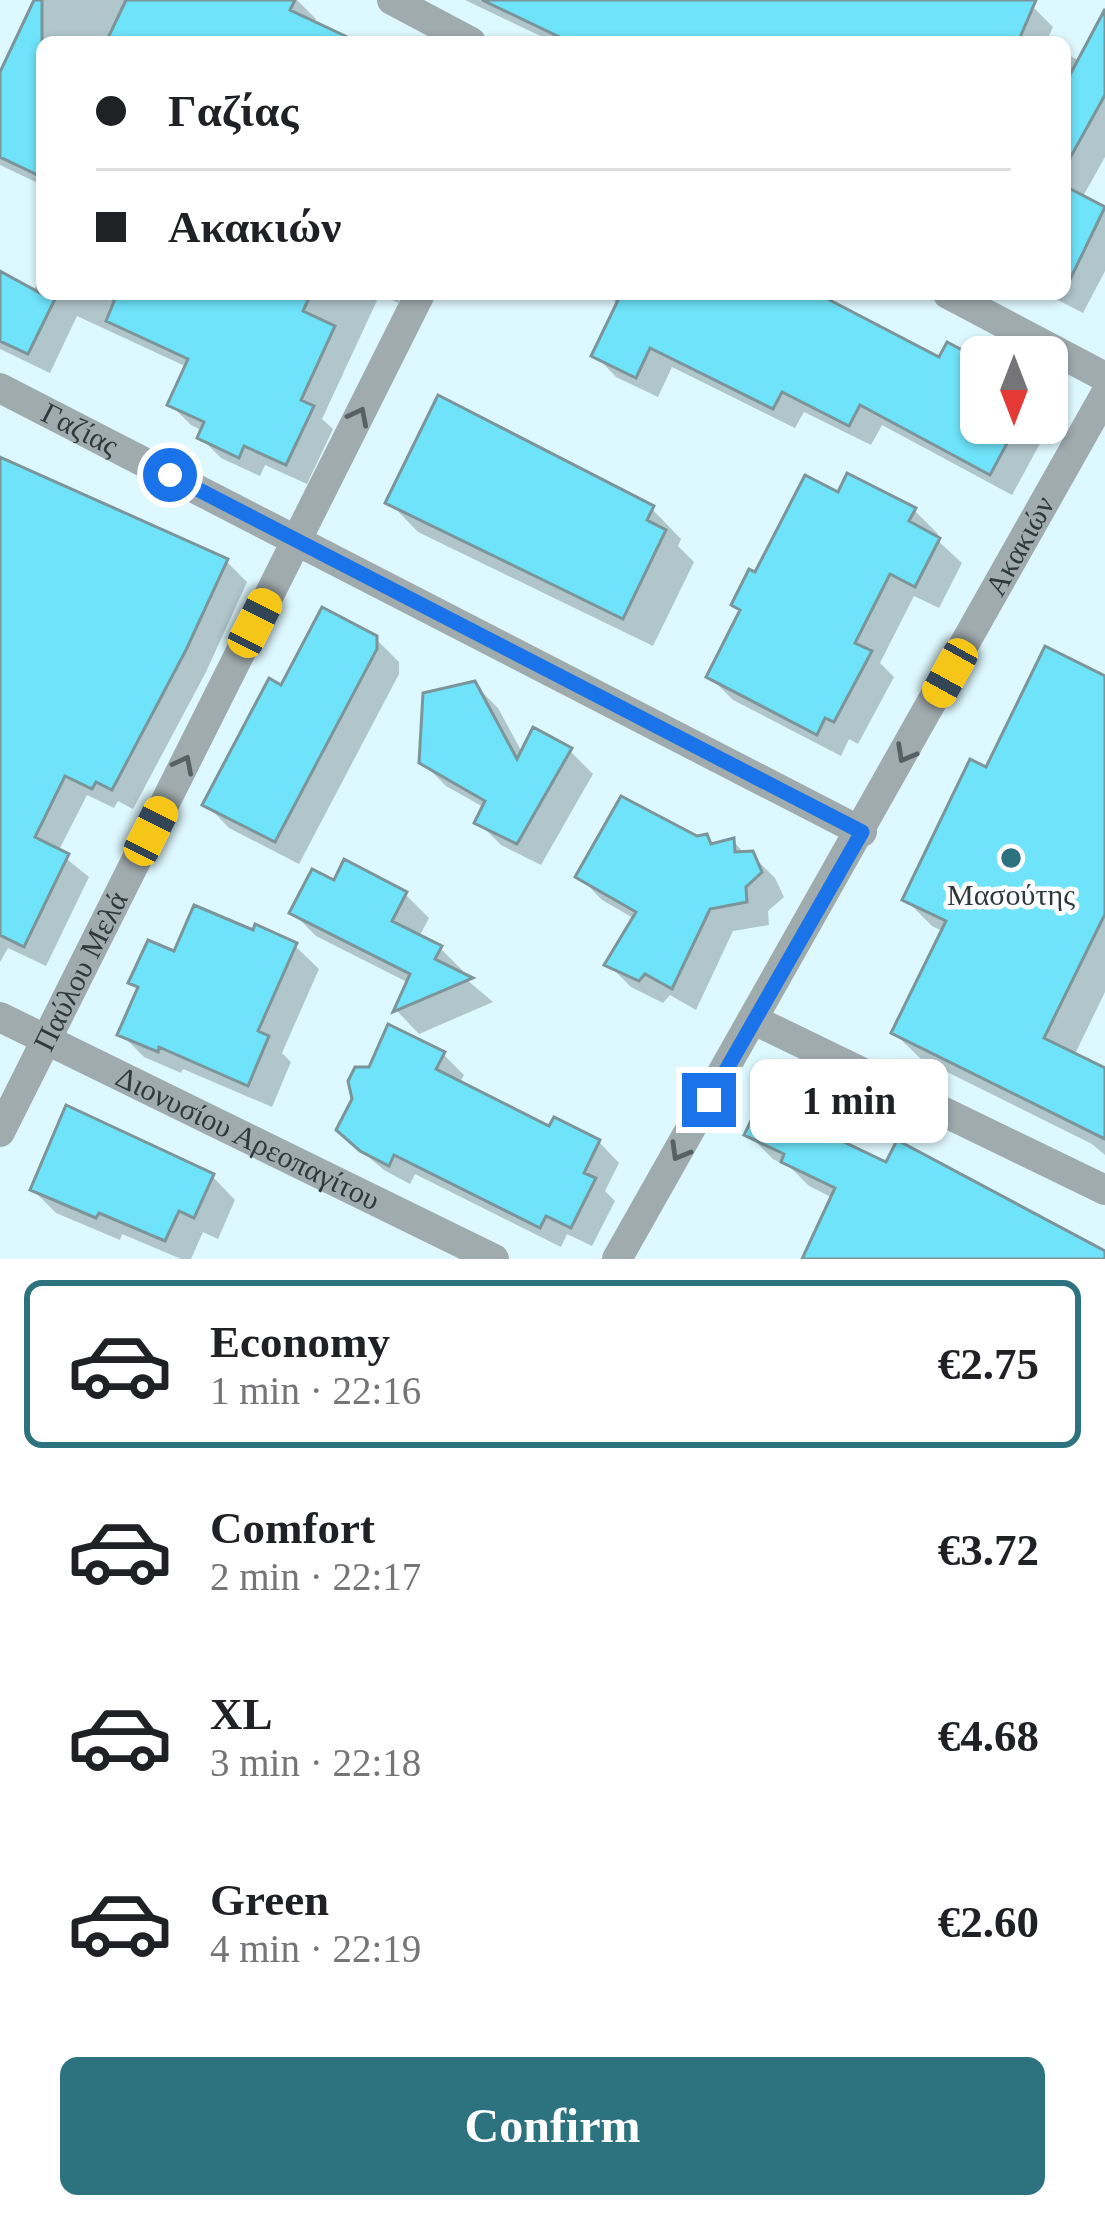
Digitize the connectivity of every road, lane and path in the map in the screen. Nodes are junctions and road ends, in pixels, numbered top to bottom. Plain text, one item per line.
1 (392, 0) edge
2 (461, 36) edge
3 (417, 300) edge
4 (959, 300) edge
5 (1105, 377) edge
6 (0, 388) edge
7 (1105, 395) edge
8 (297, 540) junction
9 (862, 832) junction
10 (0, 1017) edge
11 (754, 1020) junction
12 (46, 1040) junction
13 (0, 1132) edge
14 (1105, 1190) edge
15 (494, 1259) edge
16 (617, 1259) edge

1 - 2 street
8 -> 3 street, Παύλου Μελά
4 - 5 street
6 - 8 street, Γαζίας
7 -> 9 street, Ακακιών
8 - 9 street, Γαζίας
12 -> 8 street, Παύλου Μελά
9 - 11 street, Ακακιών
10 - 12 street, Διονυσίου Αρεοπαγίτου
11 - 14 street
11 -> 16 street, Ακακιών
12 - 13 street, Παύλου Μελά
12 - 15 street, Διονυσίου Αρεοπαγίτου

